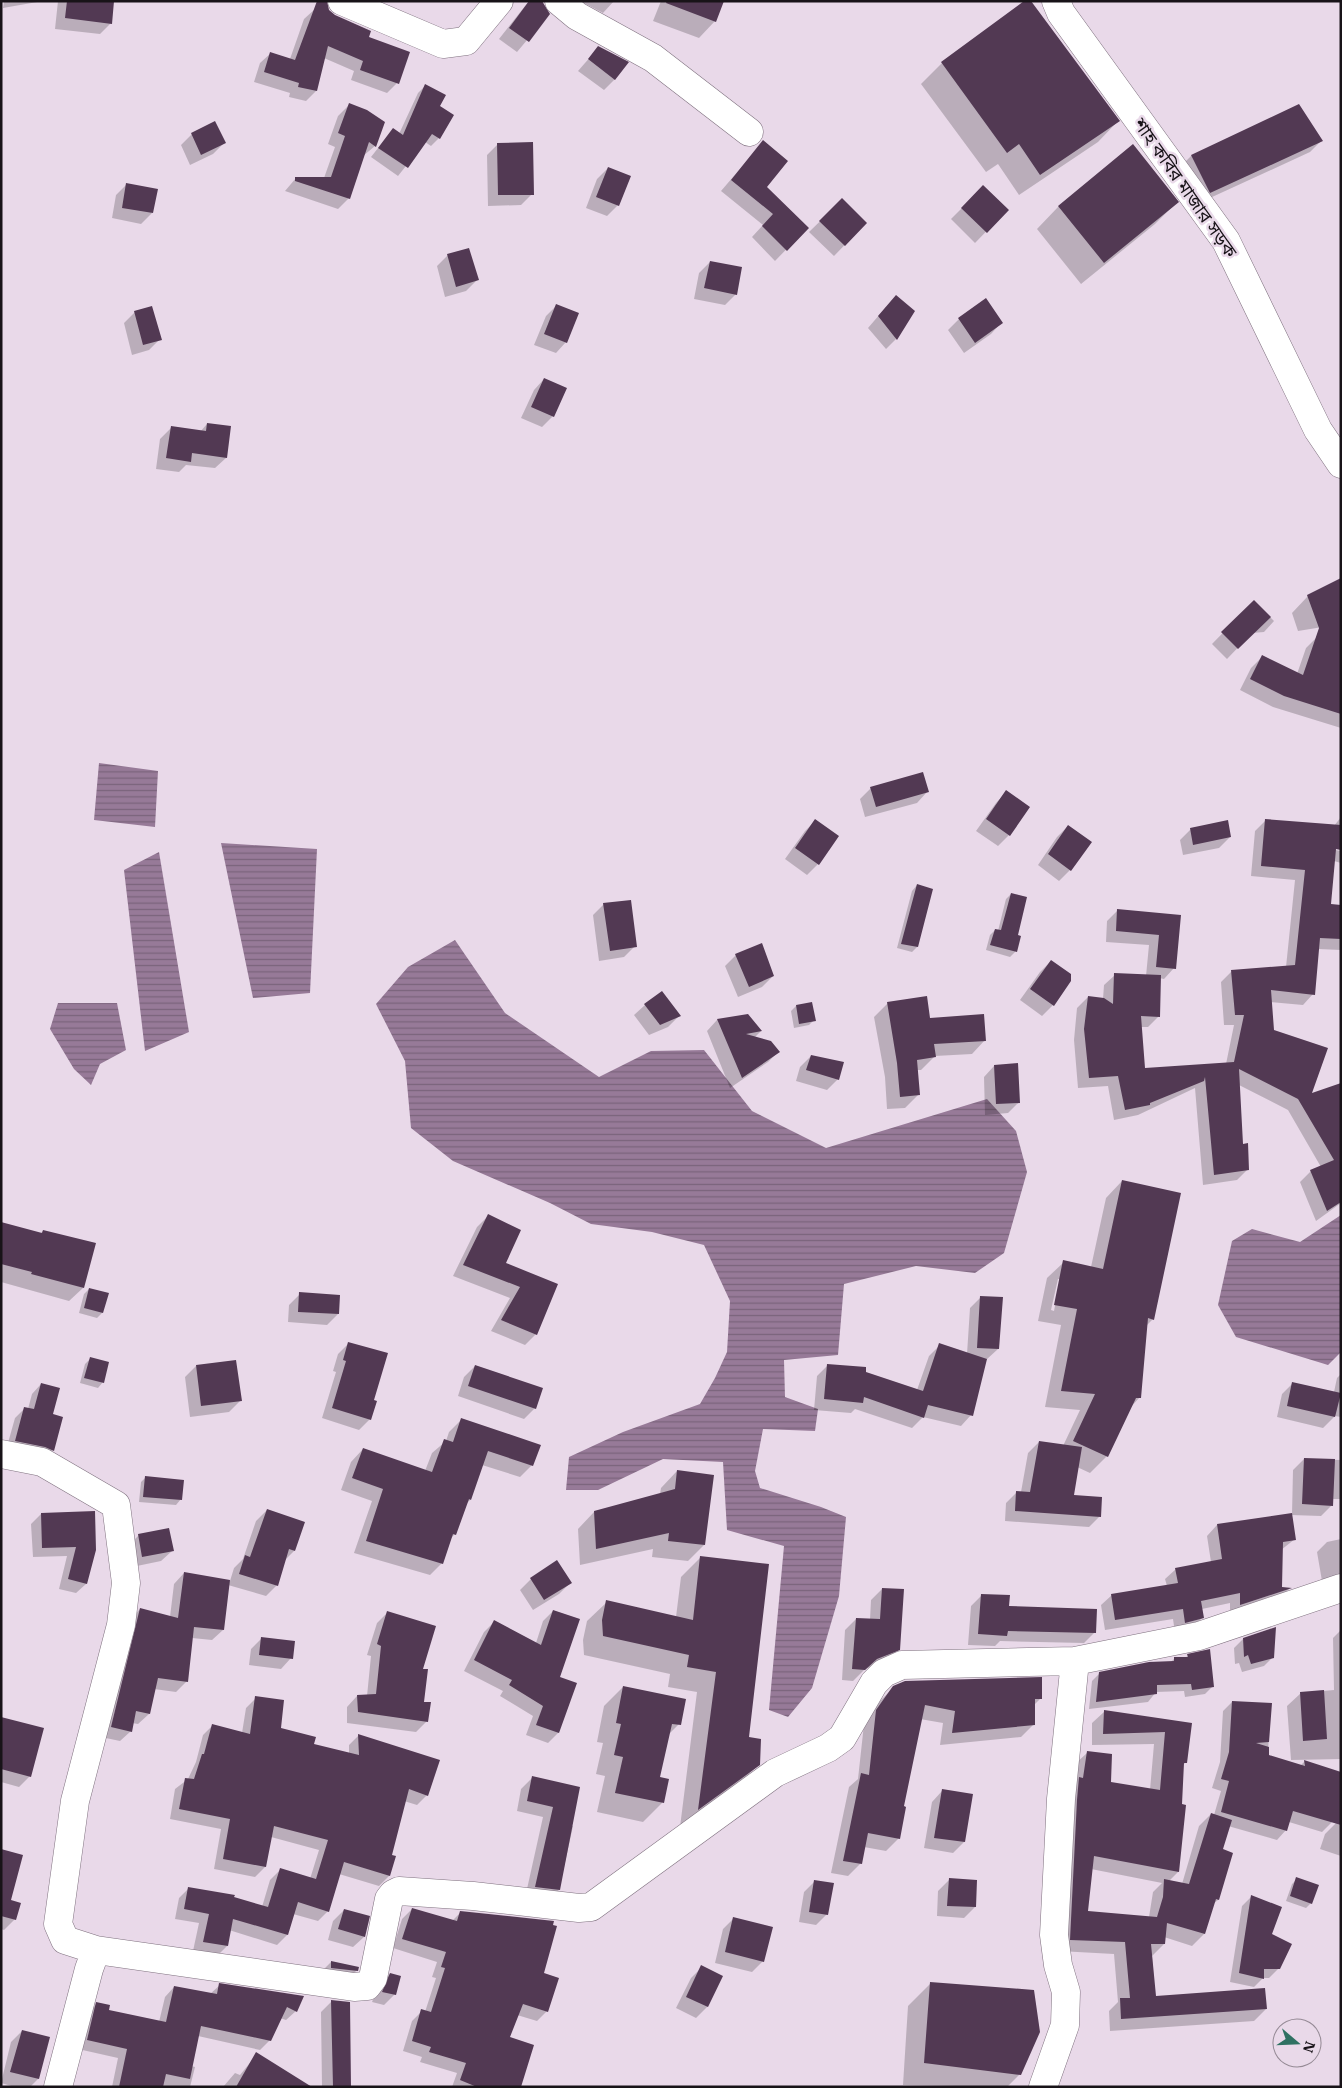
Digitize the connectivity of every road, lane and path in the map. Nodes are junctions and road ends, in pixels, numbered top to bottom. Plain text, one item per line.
1 (342, 1) edge
2 (499, 1) edge
3 (559, 1) edge
4 (1056, 1) edge
5 (749, 132) dead end
6 (1341, 464) edge
7 (1, 1454) edge
8 (1341, 1588) edge
9 (1075, 1661) junction
10 (96, 1950) junction
11 (58, 2087) edge
12 (1043, 2087) edge

1 - 2 street
3 - 5 street
4 - 6 street, শাহ কবির মাজার সড়ক
7 - 10 street
8 - 9 street
9 - 10 street
9 - 12 street
10 - 11 street

